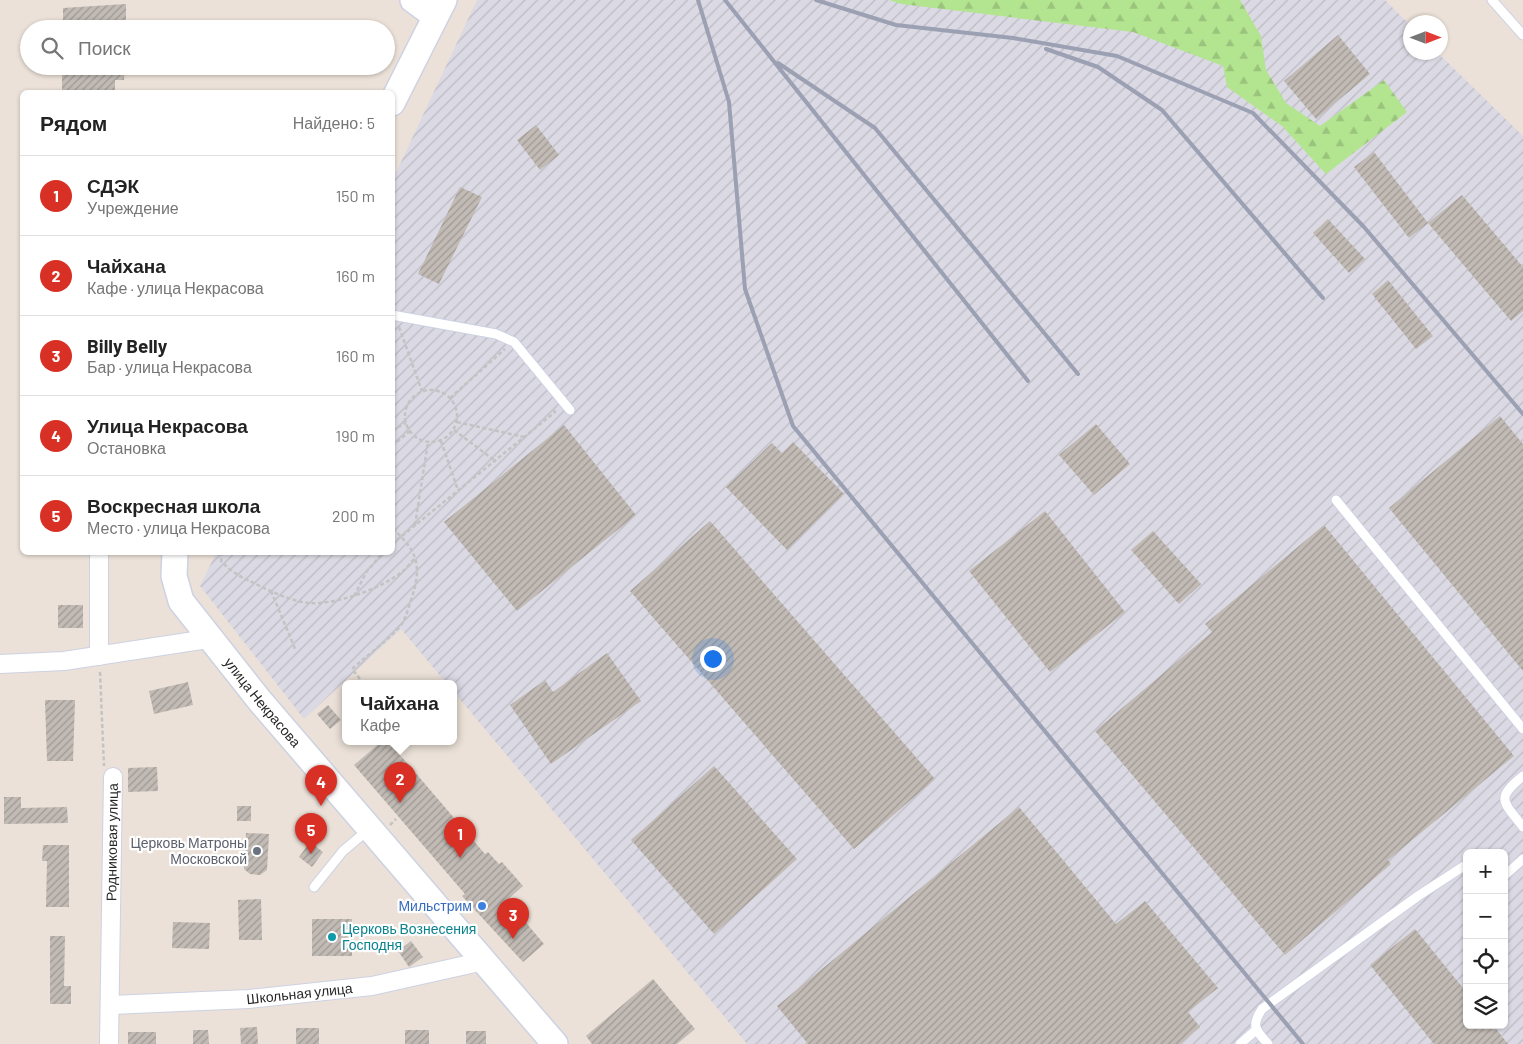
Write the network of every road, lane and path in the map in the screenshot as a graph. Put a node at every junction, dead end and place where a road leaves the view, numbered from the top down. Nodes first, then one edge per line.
1 (413, 0) edge
2 (1492, 0) edge
3 (440, 8) edge
4 (1523, 35) edge
5 (395, 97) edge
6 (395, 315) edge
7 (395, 319) edge
8 (399, 328) junction
9 (408, 330) dead end
10 (514, 342) junction
11 (499, 346) dead end
12 (505, 350) junction
13 (510, 354) dead end
14 (422, 392) junction
15 (450, 398) junction
16 (550, 404) dead end
17 (570, 410) dead end
18 (457, 422) junction
19 (406, 423) junction
20 (395, 428) edge
21 (454, 430) junction
22 (410, 431) junction
23 (524, 436) junction
24 (440, 441) junction
25 (428, 442) junction
26 (395, 444) edge
27 (495, 461) junction
28 (458, 490) junction
29 (1336, 500) dead end
30 (415, 525) junction
31 (395, 530) edge
32 (402, 536) junction
33 (395, 542) edge
34 (99, 555) edge
35 (175, 555) edge
36 (222, 555) edge
37 (381, 555) edge
38 (416, 558) junction
39 (271, 591) junction
40 (354, 596) junction
41 (210, 637) junction
42 (296, 651) dead end
43 (99, 656) junction
44 (0, 664) edge
45 (361, 680) edge
46 (1523, 728) edge
47 (1523, 776) edge
48 (113, 777) joint
49 (1523, 827) edge
50 (370, 828) junction
51 (1523, 860) edge
52 (1463, 867) edge
53 (1508, 873) edge
54 (314, 887) dead end
55 (484, 960) junction
56 (111, 1005) junction
57 (1256, 1030) junction
58 (109, 1044) edge
59 (555, 1044) edge
60 (1240, 1044) edge
61 (1268, 1044) edge

1 - 3 street
2 - 4 lane
3 - 5 street
6 - 10 lane
7 - 8 path
8 - 9 path
8 - 14 path
10 - 12 path
10 - 17 lane
11 - 12 path
12 - 13 path
12 - 15 path
14 - 15 path
14 - 19 path
15 - 18 path
16 - 23 path
18 - 21 path
18 - 23 path
19 - 20 path
19 - 22 path
21 - 24 path
21 - 27 path
22 - 25 path
22 - 26 path
23 - 27 path
24 - 25 path
24 - 28 path
25 - 30 path
27 - 28 path
28 - 30 path
29 - 46 lane
30 - 32 path
31 - 32 path
32 - 33 path
32 - 38 path
34 - 43 street
35 - 41 street, улица Некрасова
36 - 39 path
37 - 40 path
38 - 40 path
38 - 45 path
39 - 40 path
39 - 42 path
41 - 43 street
41 - 50 street, улица Некрасова
43 - 44 street
43 - 48 path, Родниковая улица
47 - 49 lane
48 - 56 street, Родниковая улица
50 - 54 lane
50 - 55 street, улица Некрасова
51 - 53 lane
52 - 57 lane
55 - 56 street, Школьная улица
55 - 59 street, улица Некрасова
56 - 58 street, Родниковая улица
57 - 60 lane
57 - 61 lane

